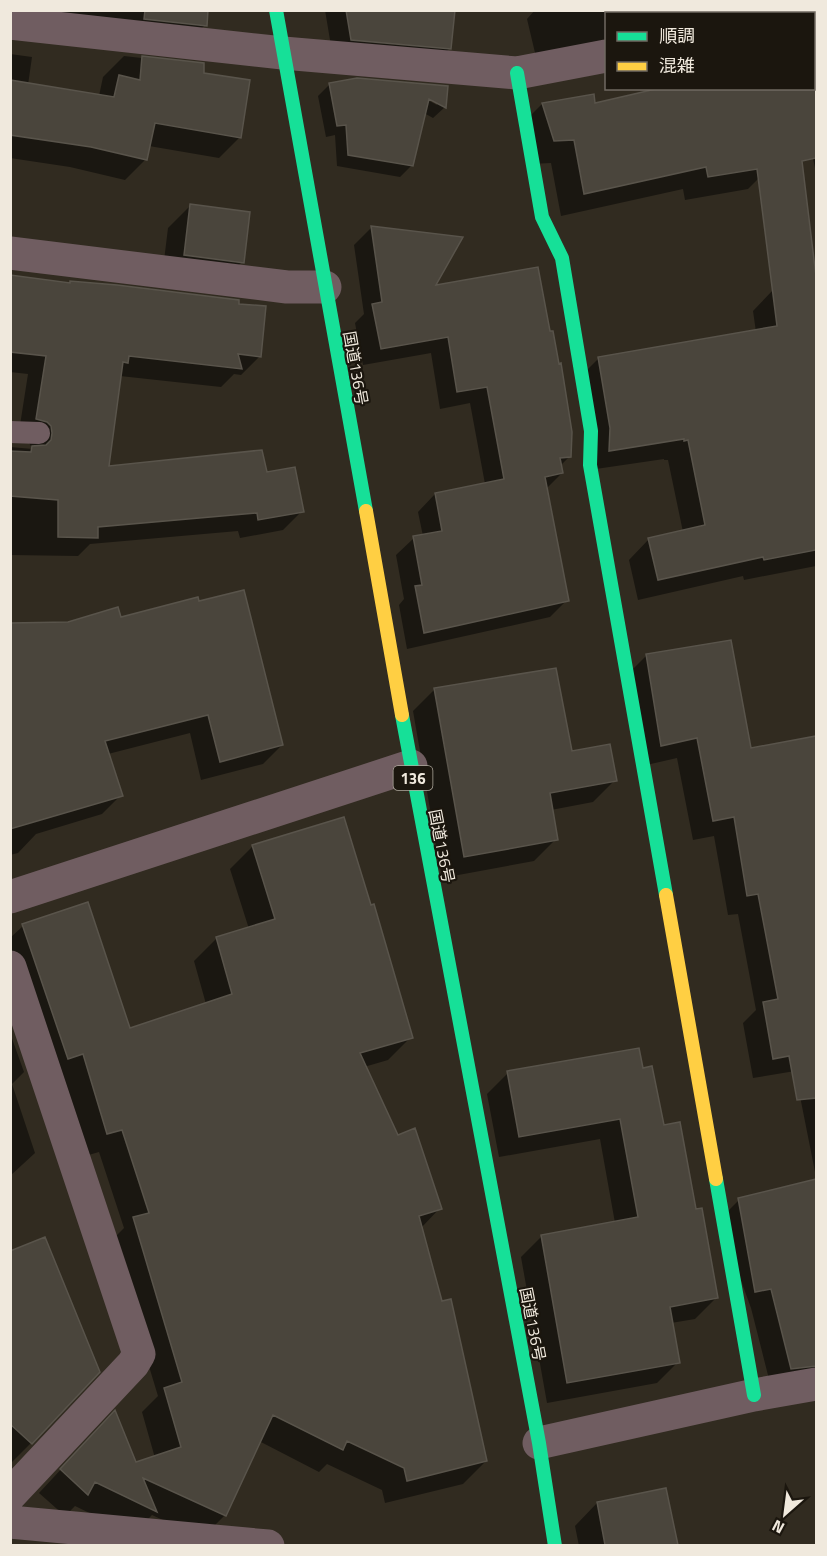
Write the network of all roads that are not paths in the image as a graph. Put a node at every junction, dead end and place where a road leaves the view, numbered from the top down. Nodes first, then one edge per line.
1 (276, 10) edge
2 (10, 23) edge
3 (283, 53) junction
4 (605, 56) edge
5 (517, 73) junction
6 (10, 253) edge
7 (325, 287) junction
8 (10, 432) edge
9 (39, 433) dead end
10 (411, 766) junction
11 (10, 897) edge
12 (10, 967) edge
13 (816, 1384) edge
14 (754, 1395) junction
15 (538, 1443) junction
16 (10, 1495) edge
17 (10, 1522) edge
18 (268, 1545) edge
19 (555, 1545) edge

1 - 3 main road, 国道136号 / 136
2 - 3 street
3 - 5 street
3 - 7 main road, 国道136号 / 136
4 - 5 street
5 - 14 main road
6 - 7 street
7 - 10 main road, 国道136号 / 136
8 - 9 lane
10 - 11 street
10 - 15 main road, 国道136号 / 136
12 - 16 street
13 - 14 street
14 - 15 street
15 - 19 main road, 国道136号 / 136
17 - 18 street

